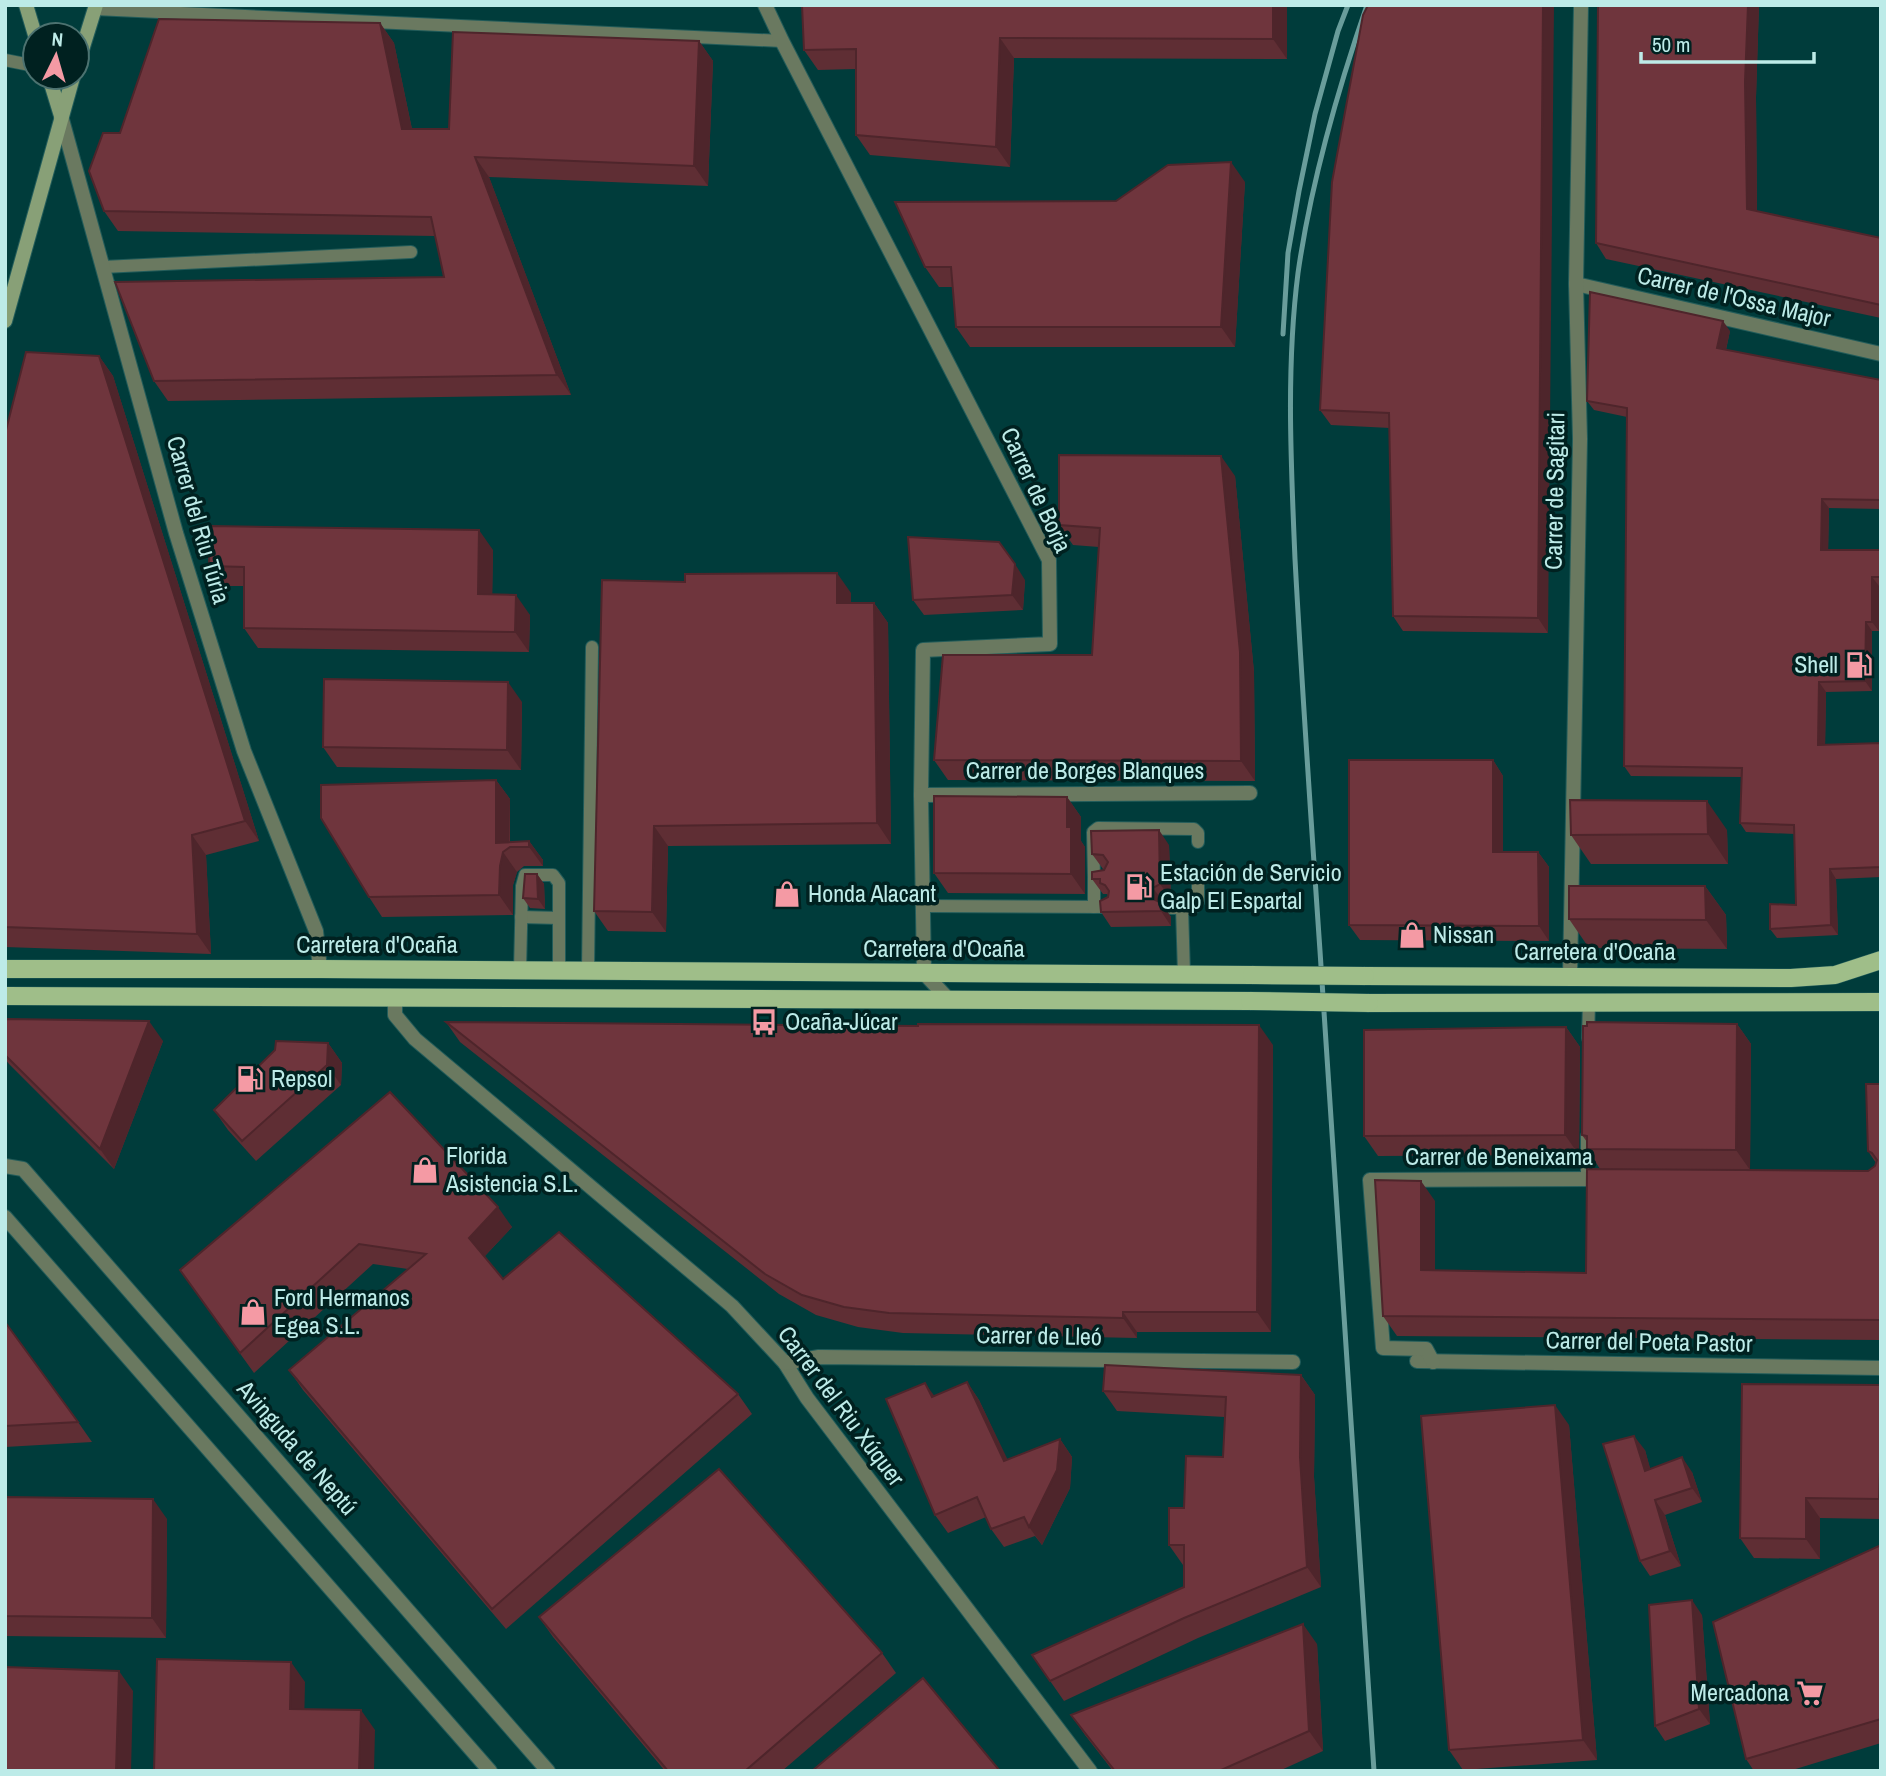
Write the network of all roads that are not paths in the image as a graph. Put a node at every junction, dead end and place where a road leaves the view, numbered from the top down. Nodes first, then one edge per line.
1 (765, 5) edge
2 (1581, 5) edge
3 (95, 7) edge
4 (782, 41) junction
5 (53, 91) edge
6 (69, 91) edge
7 (61, 116) junction
8 (411, 252) dead end
9 (103, 267) junction
10 (1576, 284) junction
11 (5, 321) edge
12 (1881, 354) edge
13 (592, 647) dead end
14 (1250, 793) dead end
15 (921, 795) junction
16 (1198, 842) dead end
17 (1094, 878) junction
18 (1110, 878) edge
19 (1198, 881) dead end
20 (923, 905) junction
21 (1094, 907) junction
22 (1111, 907) edge
23 (521, 916) junction
24 (559, 918) junction
25 (1881, 960) edge
26 (5, 969) edge
27 (320, 969) junction
28 (520, 970) junction
29 (559, 971) junction
30 (588, 971) junction
31 (924, 973) junction
32 (1184, 974) junction
33 (1570, 976) junction
34 (5, 996) edge
35 (394, 997) junction
36 (949, 1000) junction
37 (1881, 1002) edge
38 (1589, 1003) junction
39 (1588, 1057) edge
40 (1587, 1125) edge
41 (5, 1166) edge
42 (1587, 1179) junction
43 (1615, 1179) edge
44 (5, 1217) edge
45 (1417, 1361) dead end
46 (1293, 1362) dead end
47 (1433, 1362) junction
48 (785, 1363) junction
49 (1881, 1368) edge
50 (490, 1771) edge
51 (548, 1771) edge
52 (1090, 1771) edge

1 - 4 street, Carrer de Borja
2 - 10 street, Carrer de Sagitari
3 - 4 lane
4 - 15 street, Carrer de Borja
5 - 7 street, Carrer del Riu Túria
6 - 7 street
7 - 9 street, Carrer del Riu Túria
7 - 11 street
8 - 9 lane
9 - 27 street, Carrer del Riu Túria
10 - 12 street, Carrer de l'Ossa Major
10 - 33 street, Carrer de Sagitari
13 - 30 lane
14 - 15 street, Carrer de Borges Blanques
15 - 20 street, Carrer de Borja
16 - 17 lane
17 - 18 lane
17 - 21 lane
19 - 32 lane
20 - 21 lane
20 - 31 street, Carrer de Borja
21 - 22 lane
23 - 24 lane
23 - 24 lane
23 - 28 lane
24 - 29 lane
25 - 33 main road, Carretera d'Ocaña
26 - 27 main road, Carretera d'Ocaña
27 - 28 main road, Carretera d'Ocaña
28 - 29 main road, Carretera d'Ocaña
29 - 30 main road, Carretera d'Ocaña
30 - 31 main road, Carretera d'Ocaña
31 - 32 main road, Carretera d'Ocaña
31 - 36 street
32 - 33 main road, Carretera d'Ocaña, bridge
34 - 35 main road, Carretera d'Ocaña
35 - 36 main road, Carretera d'Ocaña
35 - 48 street, Carrer del Riu Xúquer
36 - 38 main road, Carretera d'Ocaña, bridge
37 - 38 main road, Carretera d'Ocaña
38 - 39 lane
40 - 42 lane
41 - 51 street, Avinguda de Neptú
42 - 43 street, Carrer de Beneixama
42 - 47 street, Carrer de Beneixama
44 - 50 street
45 - 47 street, Carrer del Poeta Pastor
46 - 48 street, Carrer de Lleó
47 - 49 street, Carrer del Poeta Pastor
48 - 52 street, Carrer del Riu Xúquer

